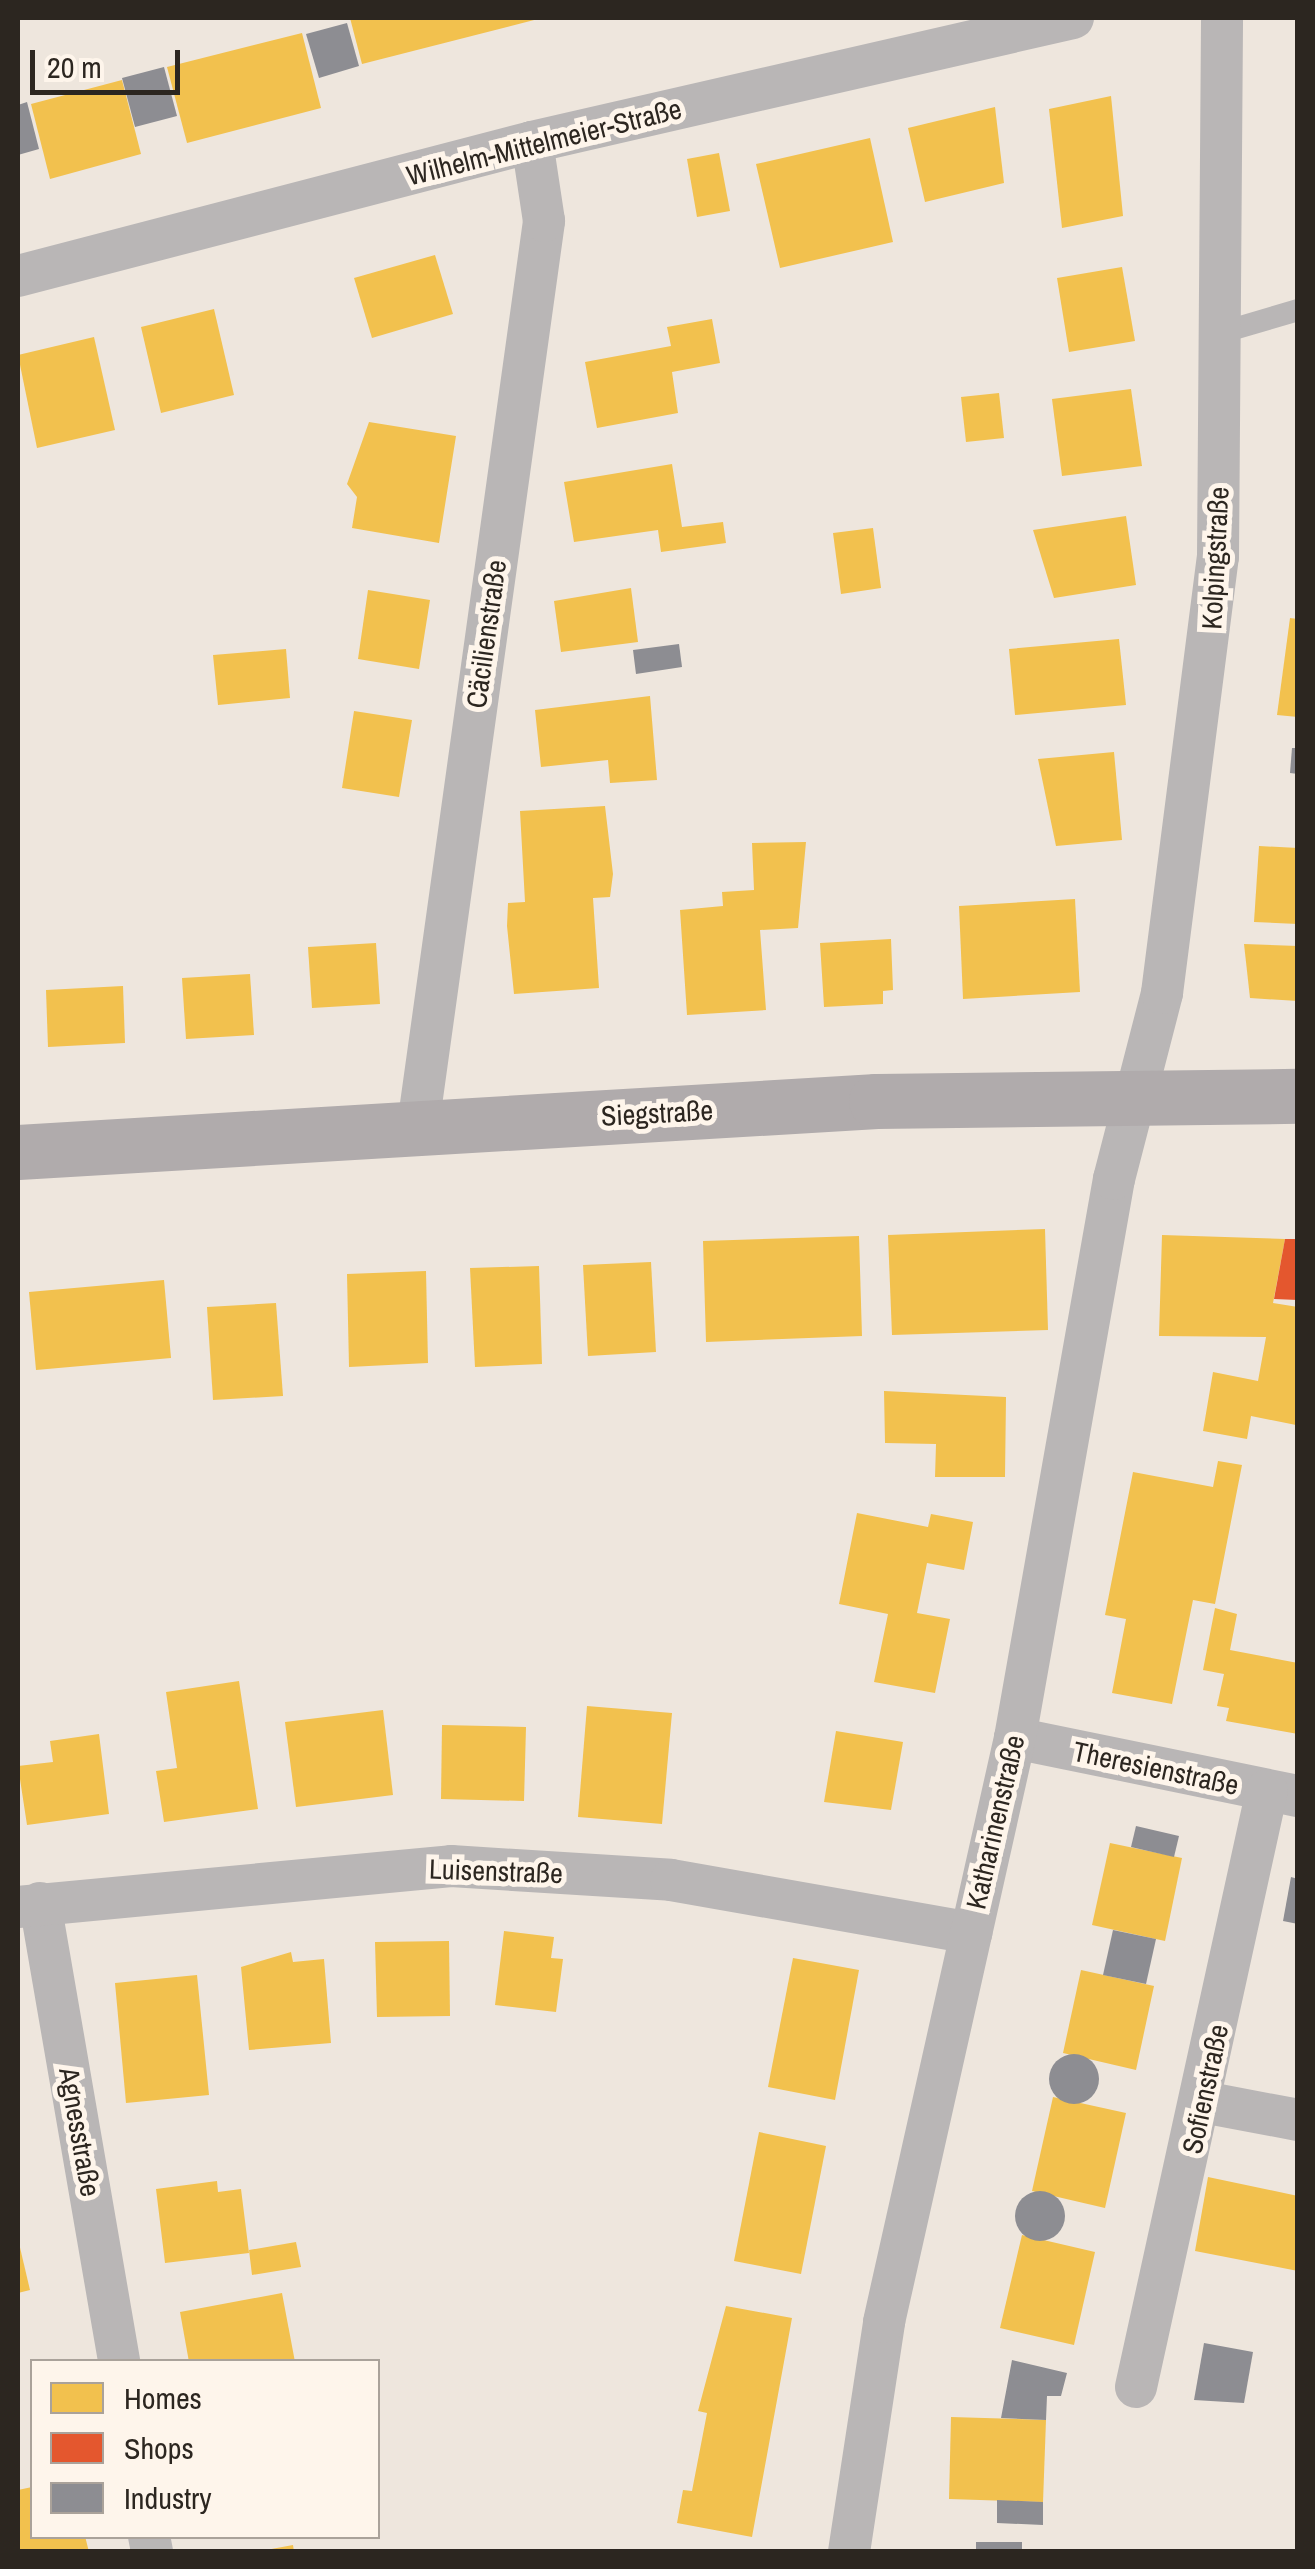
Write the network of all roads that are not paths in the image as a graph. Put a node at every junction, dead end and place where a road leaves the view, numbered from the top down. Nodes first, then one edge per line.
1 (1073, 18) edge
2 (1222, 18) edge
3 (532, 142) junction
4 (18, 276) edge
5 (1298, 310) edge
6 (1220, 332) junction
7 (1139, 1093) junction
8 (1298, 1096) edge
9 (418, 1126) junction
10 (18, 1152) edge
11 (1015, 1738) junction
12 (1282, 1794) edge
13 (29, 1905) edge
14 (970, 1933) junction
15 (1204, 2102) junction
16 (1298, 2120) edge
17 (118, 2359) edge
18 (1136, 2387) dead end
19 (849, 2552) edge

1 - 3 street, Wilhelm-Mittelmeier-Straße
2 - 6 street, Kolpingstraße
3 - 4 street, Wilhelm-Mittelmeier-Straße
3 - 9 street, Cäcilienstraße
5 - 6 lane
6 - 7 street, Kolpingstraße
7 - 8 main road, Siegstraße
7 - 9 main road, Siegstraße
7 - 11 street, Katharinenstraße
9 - 10 main road, Siegstraße
11 - 12 street, Theresienstraße
11 - 14 street, Katharinenstraße
12 - 15 street, Sofienstraße
13 - 14 street, Luisenstraße
13 - 17 street, Agnesstraße
14 - 19 street, Katharinenstraße
15 - 16 street
15 - 18 street, Sofienstraße

